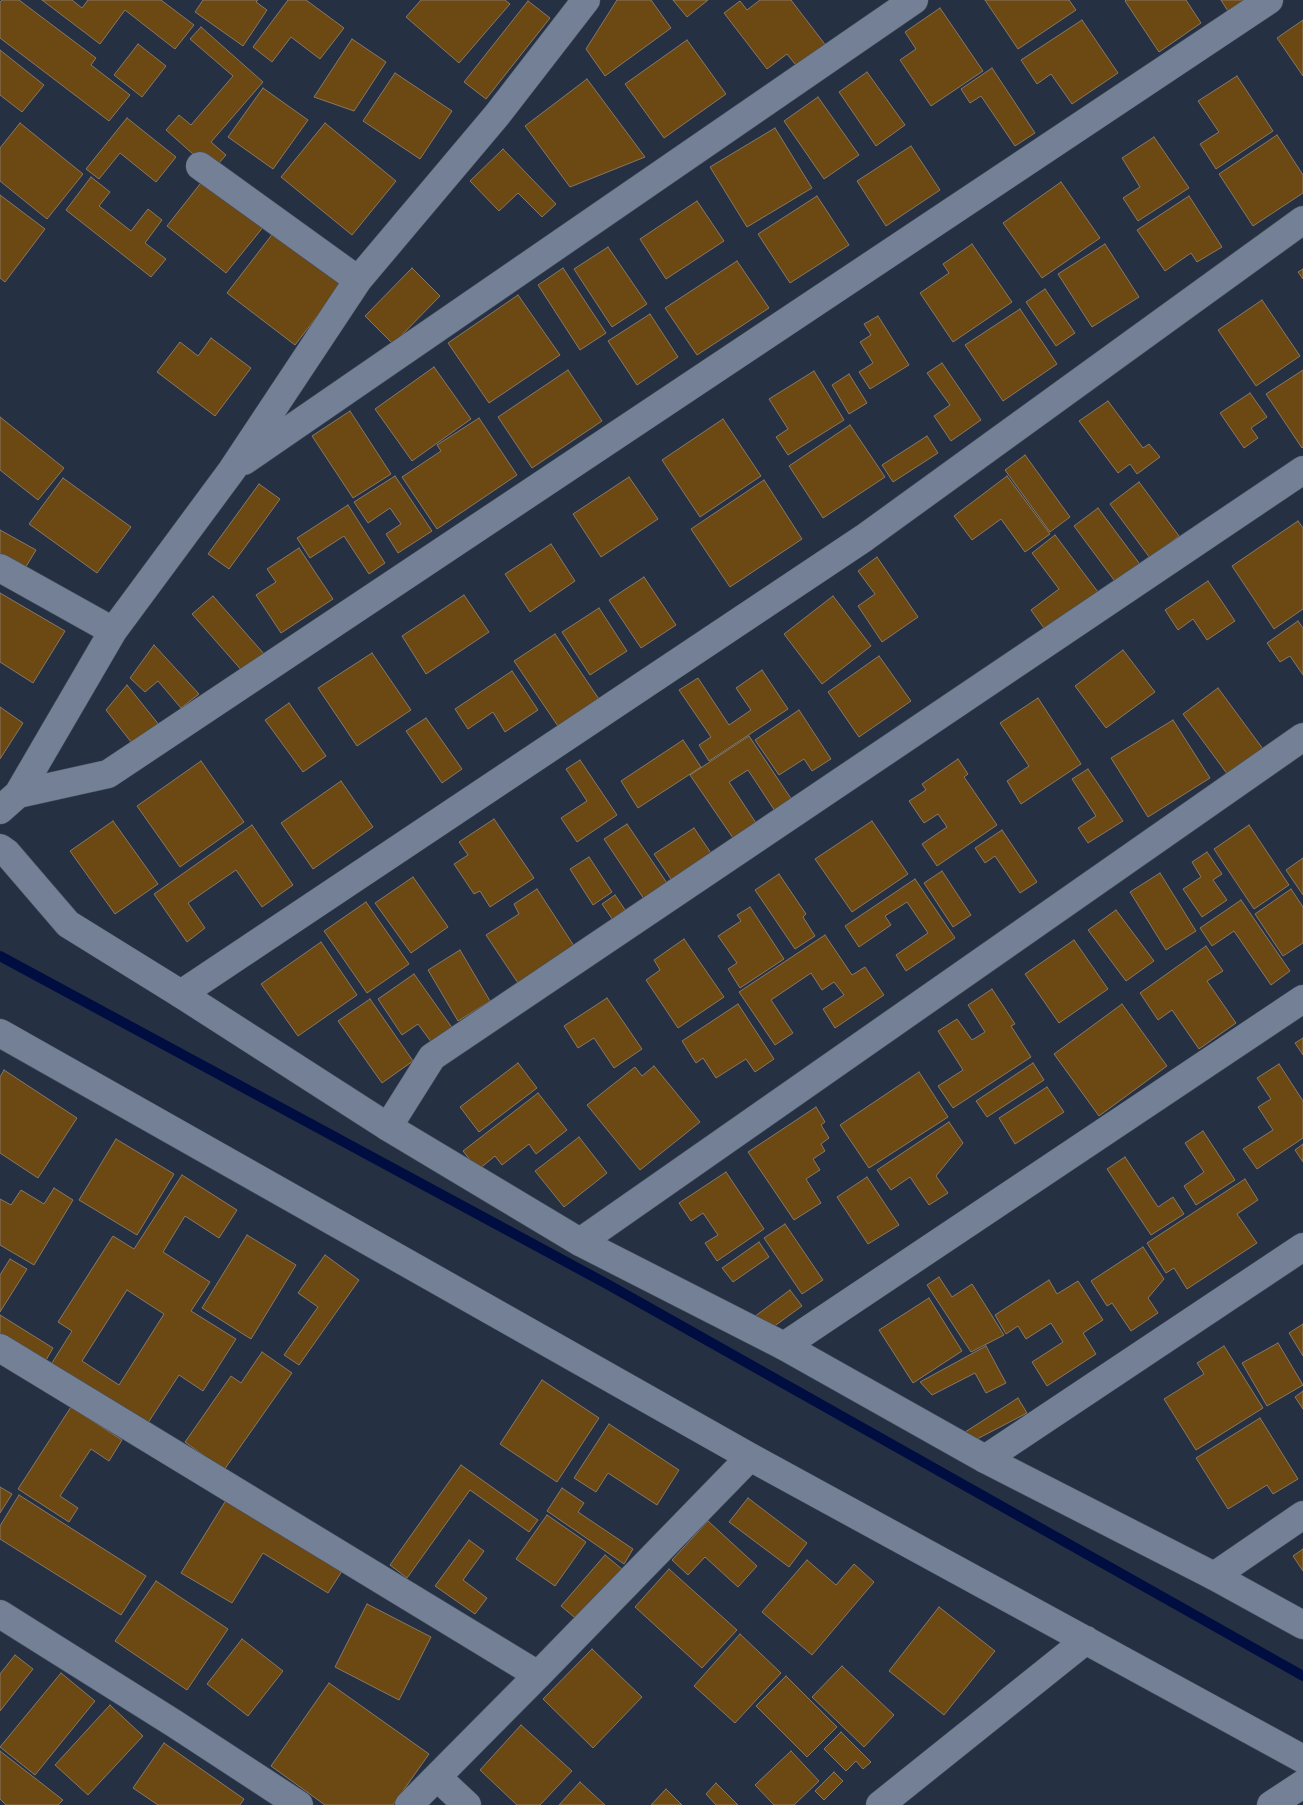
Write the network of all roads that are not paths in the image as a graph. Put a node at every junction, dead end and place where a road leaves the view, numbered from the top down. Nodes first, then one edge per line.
1 (586, 0) edge
2 (914, 0) edge
3 (1269, 0) edge
4 (200, 166) dead end
5 (1303, 220) edge
6 (358, 280) junction
7 (232, 470) junction
8 (1303, 470) edge
9 (0, 568) edge
10 (113, 631) junction
11 (1303, 737) edge
12 (9, 802) edge
13 (0, 848) edge
14 (181, 994) junction
15 (1303, 999) edge
16 (0, 1033) edge
17 (388, 1127) junction
18 (580, 1242) junction
19 (1303, 1247) edge
20 (784, 1346) junction
21 (0, 1348) edge
22 (750, 1456) junction
23 (986, 1459) junction
24 (1303, 1515) edge
25 (1214, 1576) junction
26 (0, 1614) edge
27 (1303, 1624) edge
28 (1086, 1640) junction
29 (538, 1675) junction
30 (1303, 1759) edge
31 (437, 1777) junction
32 (1303, 1784) edge
33 (300, 1805) edge
34 (409, 1805) edge
35 (467, 1805) edge
36 (880, 1805) edge
37 (1271, 1805) edge

1 - 6 street
2 - 7 street
3 - 12 street
4 - 6 street
5 - 14 street
6 - 7 street
7 - 10 street
8 - 17 street
9 - 10 street
10 - 12 street
11 - 18 street
13 - 14 street
14 - 17 street
15 - 20 street
16 - 22 street
17 - 18 street
18 - 20 street
19 - 23 street
20 - 23 street
21 - 29 street
22 - 28 street
22 - 29 street
23 - 25 street
24 - 25 street
25 - 27 street
26 - 33 street
28 - 30 street
28 - 36 street
29 - 31 street
31 - 34 street
31 - 35 street
32 - 37 street

